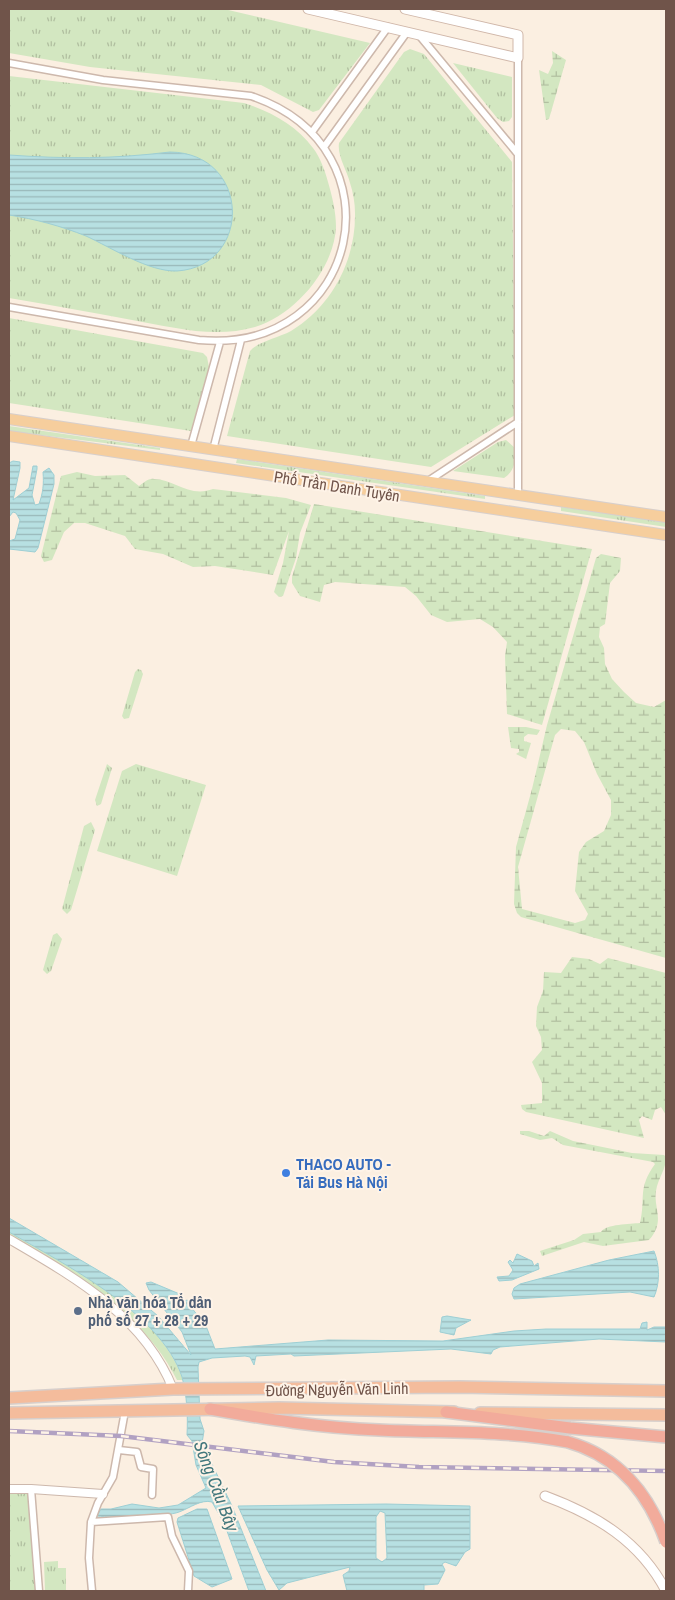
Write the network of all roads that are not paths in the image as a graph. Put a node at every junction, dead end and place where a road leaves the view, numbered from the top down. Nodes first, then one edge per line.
1 (308, 9) edge
2 (405, 9) edge
3 (388, 28) junction
4 (406, 32) junction
5 (419, 35) junction
6 (518, 58) junction
7 (9, 63) edge
8 (312, 132) junction
9 (324, 147) junction
10 (517, 153) junction
11 (9, 307) edge
12 (241, 340) junction
13 (220, 342) junction
14 (9, 419) edge
15 (518, 422) junction
16 (9, 436) edge
17 (191, 446) junction
18 (208, 449) junction
19 (200, 465) junction
20 (428, 482) junction
21 (518, 495) junction
22 (516, 513) junction
23 (666, 517) edge
24 (666, 535) edge
25 (9, 1239) edge
26 (174, 1389) junction
27 (666, 1391) edge
28 (9, 1398) edge
29 (210, 1409) junction
30 (126, 1412) junction
31 (446, 1412) junction
32 (9, 1413) edge
33 (666, 1415) edge
34 (666, 1437) edge
35 (119, 1450) junction
36 (31, 1488) junction
37 (9, 1489) edge
38 (103, 1494) junction
39 (152, 1495) dead end
40 (545, 1496) dead end
41 (91, 1522) junction
42 (666, 1542) edge
43 (39, 1591) edge
44 (92, 1591) edge
45 (188, 1591) edge
46 (666, 1591) edge

1 - 3 main road
2 - 6 main road
3 - 4 main road
3 - 8 street
4 - 5 main road
4 - 9 street
5 - 6 main road
5 - 10 street
6 - 10 street
7 - 8 street
8 - 9 street
9 - 12 street
10 - 15 street
11 - 13 street
12 - 13 street
12 - 18 street
13 - 17 street
14 - 17 main road, Phố Trần Danh Tuyên
15 - 20 street
15 - 21 street
16 - 19 main road, Phố Trần Danh Tuyên
17 - 18 main road, Phố Trần Danh Tuyên
18 - 19 main road
18 - 20 main road, Phố Trần Danh Tuyên
19 - 22 main road, Phố Trần Danh Tuyên
20 - 21 main road, Phố Trần Danh Tuyên
21 - 22 main road
21 - 23 main road, Phố Trần Danh Tuyên
22 - 24 main road, Phố Trần Danh Tuyên
25 - 26 street
26 - 27 highway, Đường Nguyễn Văn Linh
26 - 28 highway, Đường Nguyễn Văn Linh
29 - 30 highway, Đường Nguyễn Văn Linh
29 - 31 highway, Đường Nguyễn Văn Linh
29 - 42 highway, bridge
30 - 32 highway, Đường Nguyễn Văn Linh
30 - 35 street
31 - 33 highway, Đường Nguyễn Văn Linh
31 - 34 highway
35 - 38 street
35 - 39 street
36 - 37 street
36 - 38 street
36 - 43 street
38 - 41 street
40 - 46 main road
41 - 44 street
41 - 45 street

